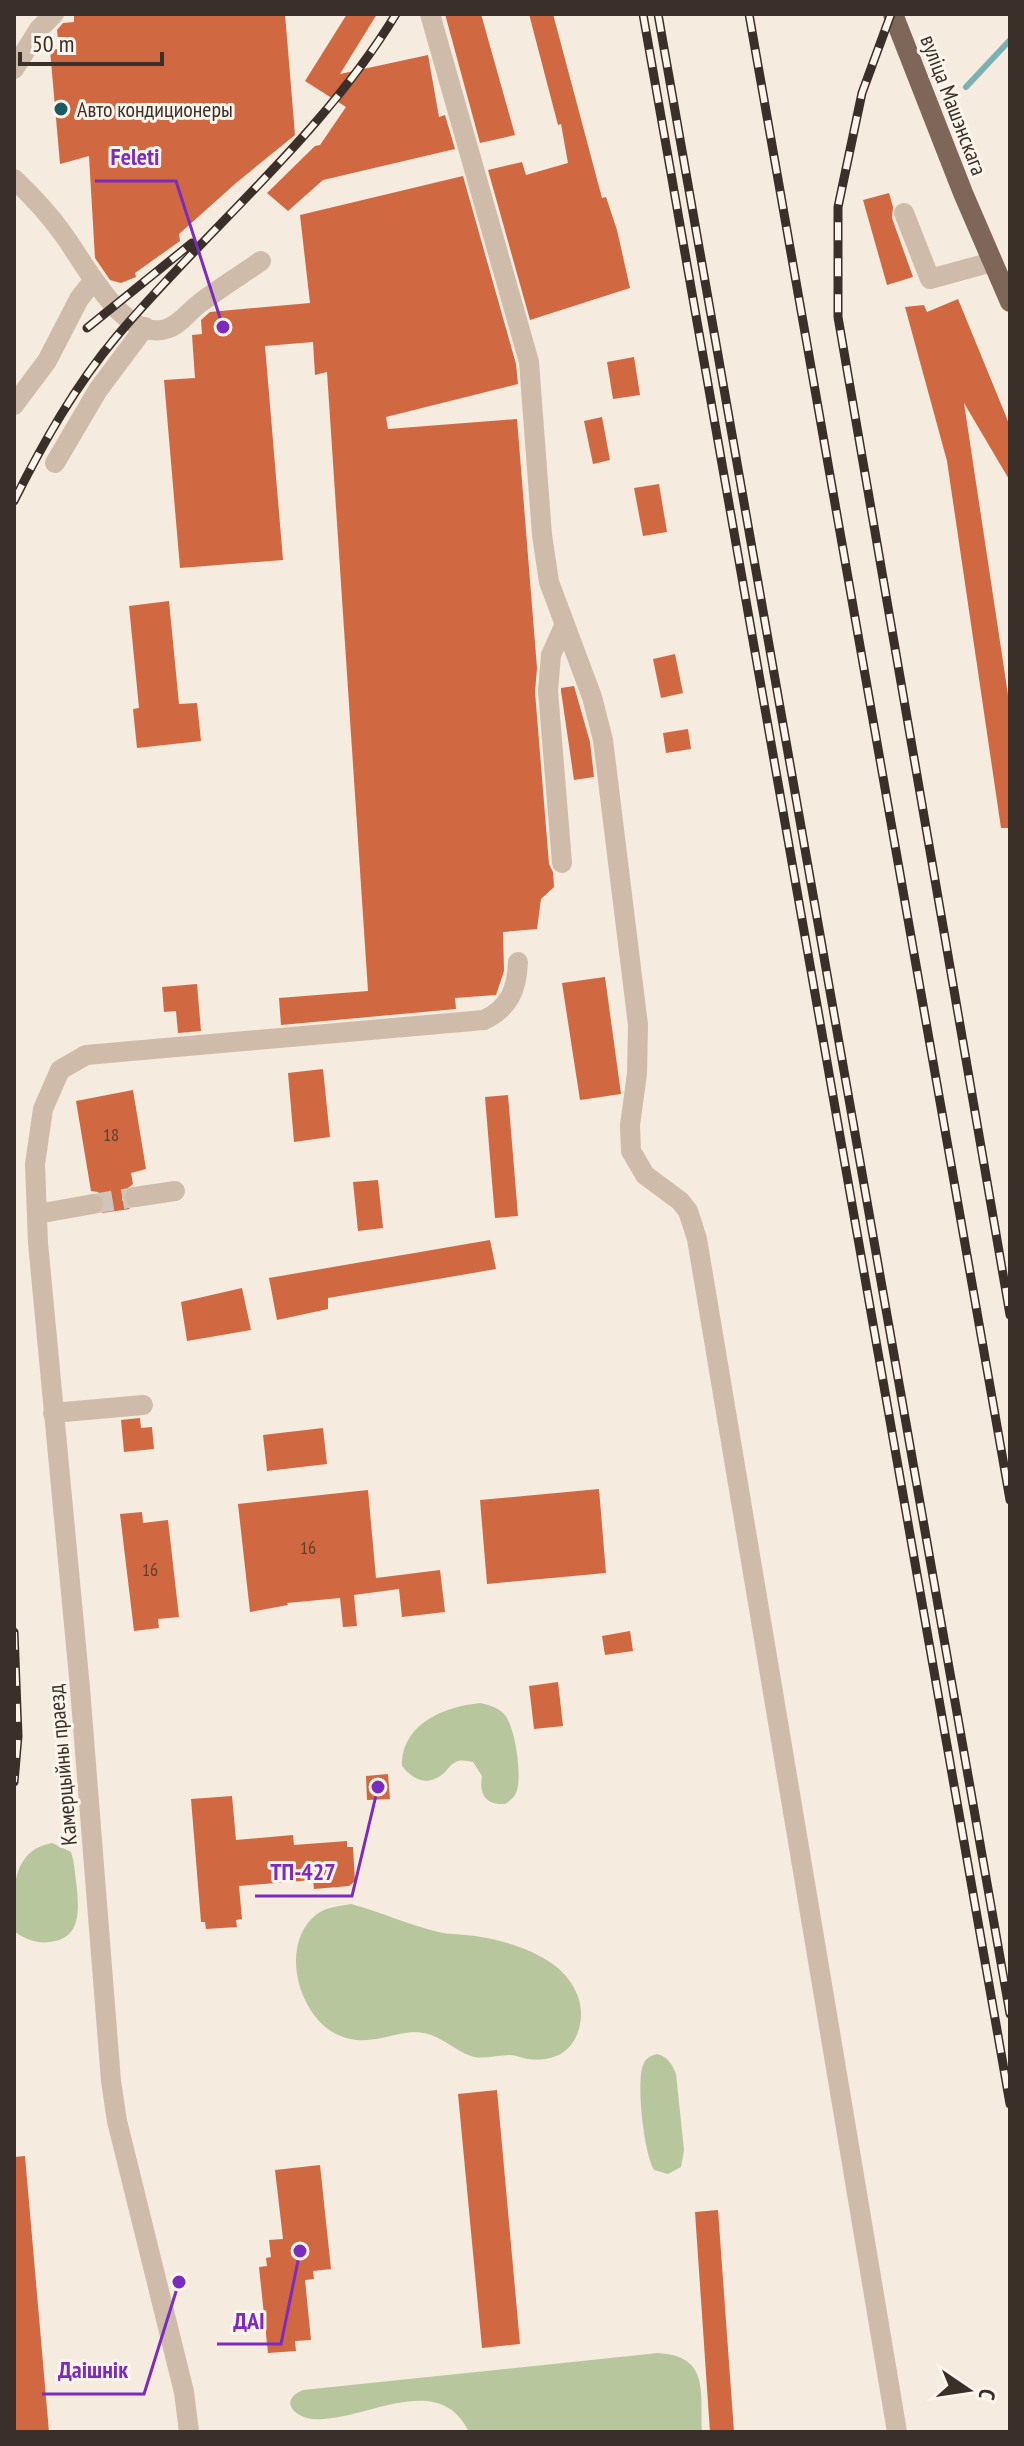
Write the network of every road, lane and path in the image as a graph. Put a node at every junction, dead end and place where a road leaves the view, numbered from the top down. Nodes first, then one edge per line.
1 (54, 14) edge
2 (430, 14) edge
3 (900, 18) edge
4 (16, 60) edge
5 (14, 179) edge
6 (904, 213) dead end
7 (261, 261) dead end
8 (992, 262) junction
9 (93, 281) junction
10 (1010, 302) edge
11 (145, 327) junction
12 (14, 405) edge
13 (55, 463) dead end
14 (564, 626) junction
15 (562, 863) dead end
16 (518, 962) dead end
17 (175, 1191) dead end
18 (135, 1197) tunnel mouth
19 (93, 1204) tunnel mouth
20 (37, 1214) junction
21 (143, 1405) dead end
22 (53, 1413) junction
23 (189, 2432) edge
24 (897, 2432) edge

1 - 4 street
2 - 14 street
3 - 8 main road, вуліца Машэнскага
5 - 9 street
6 - 8 street
7 - 11 street
8 - 10 main road, вуліца Машэнскага
9 - 11 street
9 - 12 street
11 - 13 street
14 - 15 street
14 - 24 street
16 - 20 street, Камерцыйны праезд
17 - 18 street
19 - 20 street
20 - 22 street, Камерцыйны праезд
21 - 22 street
22 - 23 street, Камерцыйны праезд

